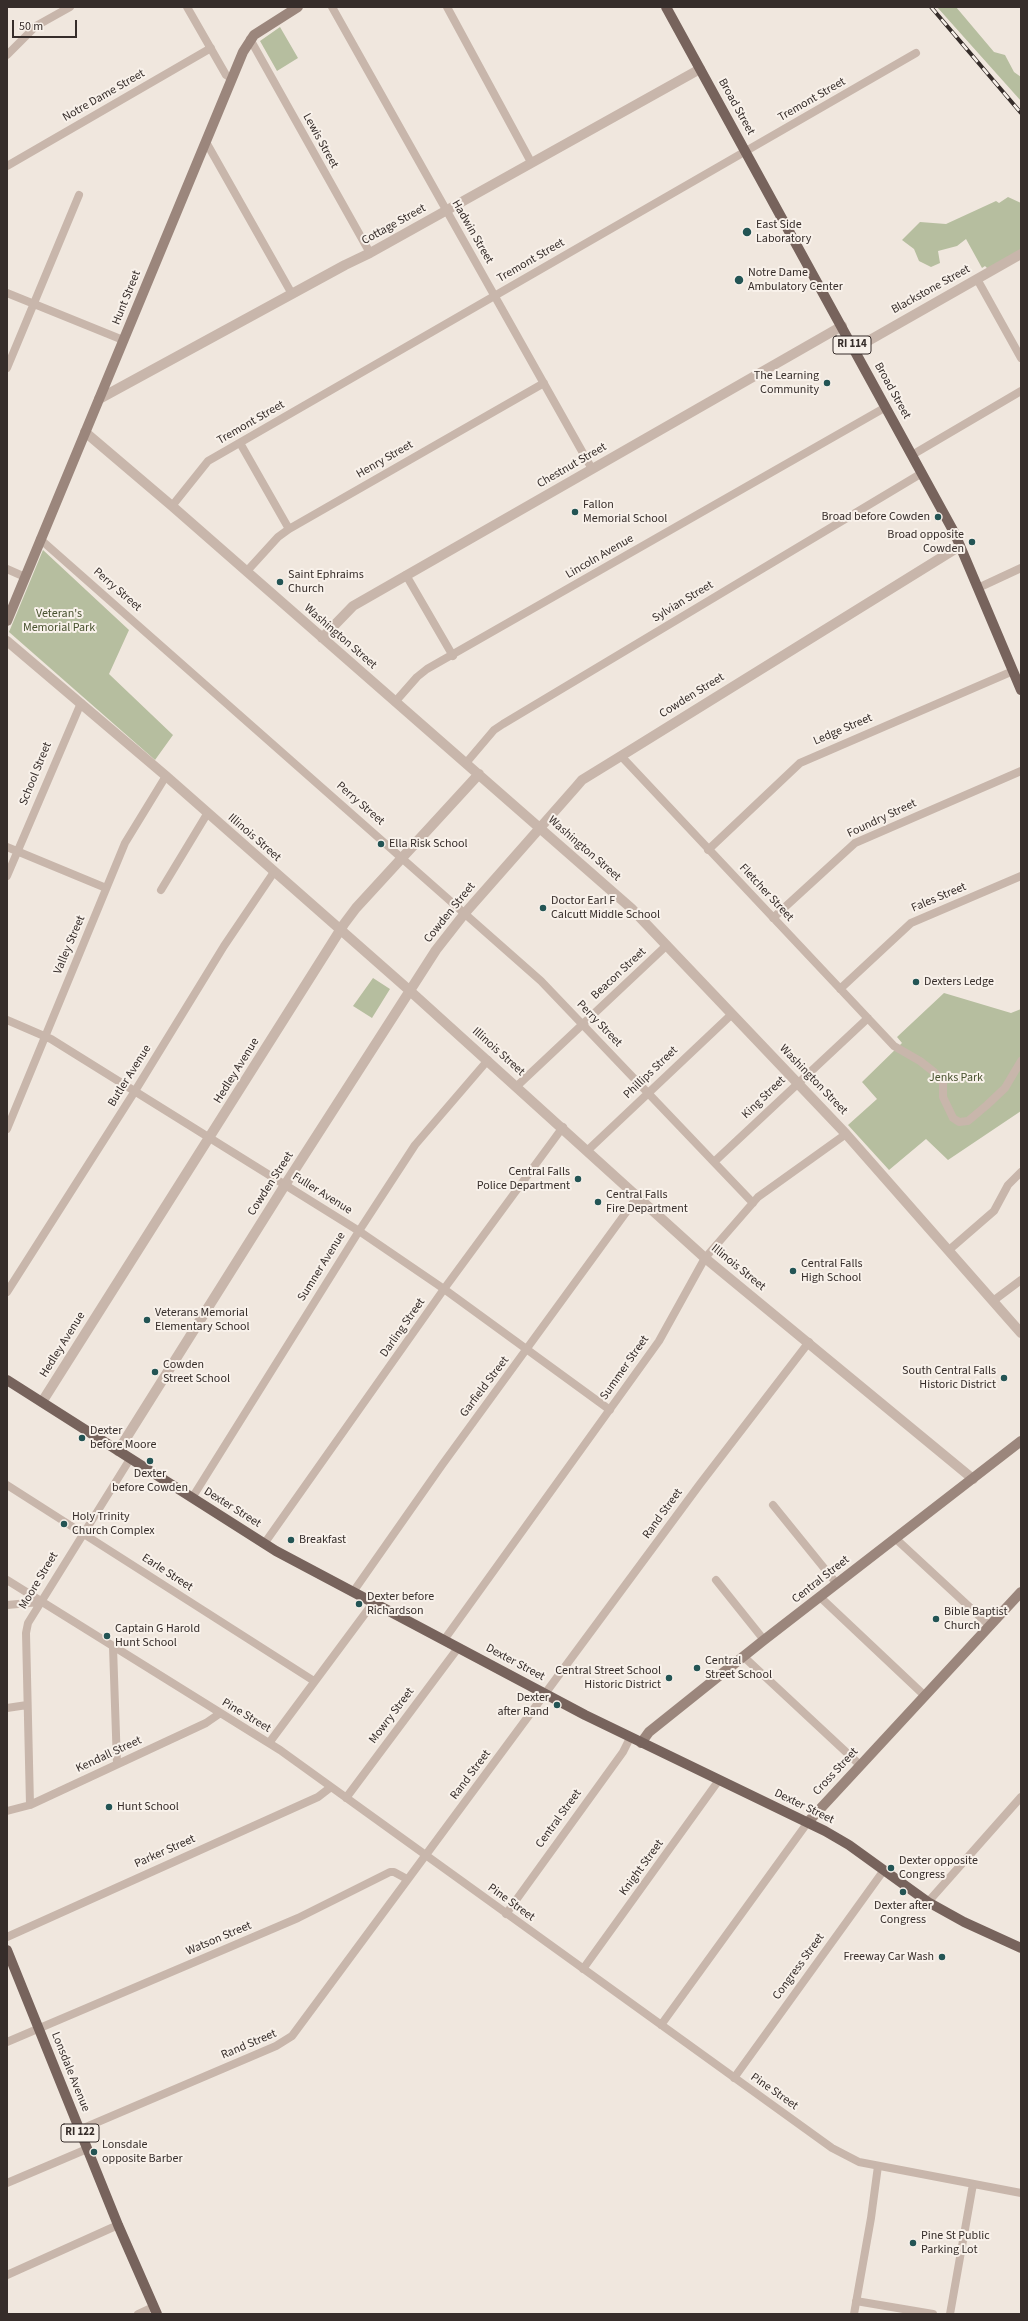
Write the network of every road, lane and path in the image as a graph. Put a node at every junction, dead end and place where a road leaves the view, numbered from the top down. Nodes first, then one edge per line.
1 (70, 7) edge
2 (187, 7) edge
3 (298, 7) edge
4 (332, 7) edge
5 (447, 7) edge
6 (666, 7) edge
7 (250, 40) junction
8 (211, 48) junction
9 (916, 53) dead end
10 (7, 55) edge
11 (700, 69) junction
12 (232, 79) junction
13 (206, 142) junction
14 (746, 152) junction
15 (531, 162) junction
16 (8, 165) edge
17 (79, 195) dead end
18 (446, 210) junction
19 (370, 253) junction
20 (1021, 254) edge
21 (977, 279) junction
22 (7, 293) edge
23 (292, 294) junction
24 (495, 296) junction
25 (33, 304) junction
26 (842, 326) junction
27 (123, 340) junction
28 (854, 349) junction
29 (1021, 358) edge
30 (7, 368) edge
31 (544, 383) junction
32 (1021, 391) edge
33 (99, 399) junction
34 (886, 407) junction
35 (85, 432) junction
36 (240, 443) junction
37 (912, 455) junction
38 (592, 469) junction
39 (922, 473) junction
40 (172, 506) junction
41 (289, 528) junction
42 (40, 539) junction
43 (960, 546) junction
44 (1021, 568) edge
45 (7, 569) edge
46 (247, 571) junction
47 (406, 575) junction
48 (25, 576) junction
49 (978, 588) junction
50 (7, 621) edge
51 (322, 638) junction
52 (7, 641) edge
53 (453, 656) junction
54 (1013, 671) junction
55 (1021, 690) edge
56 (395, 702) junction
57 (81, 703) junction
58 (621, 756) junction
59 (466, 763) junction
60 (1021, 771) edge
61 (479, 774) junction
62 (166, 776) junction
63 (207, 814) junction
64 (540, 828) junction
65 (7, 847) edge
66 (708, 850) junction
67 (18, 851) junction
68 (403, 858) junction
69 (274, 872) junction
70 (7, 876) edge
71 (1021, 876) edge
72 (106, 888) junction
73 (161, 890) dead end
74 (464, 913) junction
75 (773, 918) junction
76 (340, 930) junction
77 (667, 945) junction
78 (840, 989) junction
79 (409, 990) junction
80 (732, 1014) junction
81 (868, 1018) junction
82 (7, 1020) edge
83 (582, 1024) junction
84 (45, 1036) junction
85 (488, 1060) junction
86 (1021, 1062) edge
87 (797, 1083) junction
88 (517, 1086) junction
89 (135, 1091) junction
90 (649, 1093) junction
91 (563, 1127) junction
92 (7, 1129) edge
93 (846, 1134) junction
94 (210, 1138) junction
95 (588, 1151) junction
96 (714, 1162) junction
97 (1021, 1172) edge
98 (285, 1185) junction
99 (638, 1196) junction
100 (753, 1202) junction
101 (358, 1231) junction
102 (949, 1250) junction
103 (705, 1258) junction
104 (1021, 1280) edge
105 (444, 1289) junction
106 (7, 1292) edge
107 (993, 1301) junction
108 (1021, 1333) edge
109 (809, 1342) junction
110 (528, 1349) junction
111 (7, 1380) edge
112 (42, 1402) junction
113 (610, 1410) junction
114 (1021, 1441) edge
115 (118, 1451) junction
116 (130, 1459) junction
117 (974, 1479) junction
118 (7, 1485) edge
119 (192, 1498) junction
120 (773, 1505) dead end
121 (82, 1534) junction
122 (896, 1539) junction
123 (264, 1544) junction
124 (7, 1580) edge
125 (716, 1580) dead end
126 (837, 1584) junction
127 (353, 1592) junction
128 (1021, 1592) edge
129 (820, 1597) junction
130 (40, 1602) junction
131 (373, 1602) junction
132 (7, 1605) edge
133 (990, 1626) junction
134 (444, 1640) junction
135 (764, 1640) junction
136 (113, 1647) junction
137 (458, 1648) junction
138 (744, 1657) junction
139 (314, 1681) junction
140 (546, 1695) junction
141 (925, 1696) junction
142 (27, 1705) junction
143 (7, 1708) edge
144 (219, 1714) junction
145 (630, 1738) junction
146 (269, 1743) junction
147 (641, 1743) junction
148 (117, 1764) junction
149 (860, 1765) junction
150 (719, 1780) junction
151 (331, 1787) junction
152 (1021, 1797) edge
153 (346, 1798) junction
154 (30, 1805) junction
155 (7, 1811) edge
156 (808, 1822) junction
157 (424, 1856) junction
158 (884, 1870) junction
159 (407, 1879) junction
160 (928, 1902) junction
161 (506, 1914) junction
162 (7, 1937) edge
163 (1021, 1948) edge
164 (7, 1950) edge
165 (583, 1969) junction
166 (661, 2025) junction
167 (38, 2029) junction
168 (7, 2042) edge
169 (734, 2078) junction
170 (79, 2130) junction
171 (87, 2149) junction
172 (878, 2166) junction
173 (7, 2183) edge
174 (973, 2184) junction
175 (1021, 2193) edge
176 (118, 2225) junction
177 (7, 2275) edge
178 (856, 2301) junction
179 (155, 2311) edge
180 (138, 2314) edge
181 (854, 2314) edge
182 (933, 2314) edge
183 (950, 2314) edge

1 - 10 street
2 - 8 street
3 - 7 main road, Hunt Street
4 - 18 street, Hadwin Street
5 - 15 street
6 - 11 main road, Broad Street / RI 114
7 - 12 main road, Hunt Street
7 - 19 street, Lewis Street
8 - 12 street
8 - 16 street, Notre Dame Street
9 - 14 street, Tremont Street
11 - 14 main road, Broad Street / RI 114
11 - 15 street, Cottage Street
12 - 13 main road, Hunt Street
13 - 23 street
13 - 27 main road, Hunt Street
14 - 24 street, Tremont Street
14 - 26 main road, Broad Street / RI 114
15 - 18 street, Cottage Street
17 - 25 street
18 - 19 street, Cottage Street
18 - 24 street, Hadwin Street
19 - 23 street, Cottage Street
20 - 21 street, Blackstone Street
21 - 28 street, Blackstone Street
21 - 29 street
22 - 25 street
23 - 33 street, Cottage Street
24 - 31 street, Hadwin Street
24 - 36 street, Tremont Street
25 - 27 street
25 - 30 street
26 - 28 main road, Broad Street / RI 114
26 - 38 street, Chestnut Street
27 - 33 main road, Hunt Street
28 - 34 main road, Broad Street / RI 114
31 - 38 street, Hadwin Street
31 - 41 street, Henry Street
32 - 37 street
33 - 35 main road, Hunt Street
34 - 37 main road, Broad Street / RI 114
34 - 53 street, Lincoln Avenue
35 - 40 street, Washington Street
35 - 42 main road, Hunt Street
36 - 40 street, Tremont Street
36 - 41 street
37 - 39 main road, Broad Street / RI 114
38 - 47 street, Chestnut Street
39 - 43 main road, Broad Street / RI 114
39 - 59 street, Sylvian Street
40 - 46 street, Washington Street
41 - 46 street, Henry Street
42 - 48 main road, Hunt Street
42 - 68 street, Perry Street
43 - 49 main road, Broad Street / RI 114
43 - 58 street, Cowden Street
44 - 49 street
45 - 48 street
46 - 51 street, Washington Street
47 - 51 street, Chestnut Street
47 - 53 street
48 - 50 main road, Hunt Street
49 - 54 main road, Broad Street / RI 114
51 - 56 street, Washington Street
52 - 57 street, Illinois Street
53 - 56 street, Lincoln Avenue
54 - 55 main road, Broad Street / RI 114
54 - 66 street, Ledge Street
56 - 59 street, Washington Street
57 - 62 street, Illinois Street
57 - 67 street, School Street
58 - 64 street, Cowden Street
58 - 66 street, Fletcher Street
59 - 61 street, Washington Street
60 - 75 street, Foundry Street
61 - 64 street, Washington Street
61 - 68 street, Hedley Avenue
62 - 63 street, Illinois Street
62 - 72 street, Valley Street
63 - 69 street, Illinois Street
63 - 73 street
64 - 74 street, Cowden Street
64 - 77 street, Washington Street
65 - 67 street
66 - 75 street, Fletcher Street
67 - 70 street, School Street
67 - 72 street
68 - 74 street, Perry Street
68 - 76 street, Hedley Avenue
69 - 76 street, Illinois Street
69 - 89 street, Butler Avenue
71 - 78 street, Fales Street
72 - 84 street, Valley Street
74 - 79 street, Cowden Street
74 - 83 street, Perry Street
75 - 78 street, Fletcher Street
76 - 79 street, Illinois Street
76 - 94 street, Hedley Avenue
77 - 80 street, Washington Street
77 - 83 street, Beacon Street
78 - 81 street, Fletcher Street
79 - 85 street, Illinois Street
79 - 98 street, Cowden Street
80 - 87 street, Washington Street
80 - 90 street, Phillips Street
81 - 86 street, Fletcher Street
81 - 87 street, King Street
82 - 84 street, Fuller Avenue
83 - 88 street, Beacon Street
83 - 90 street, Perry Street
84 - 89 street, Fuller Avenue
84 - 92 street, Valley Street
85 - 88 street, Illinois Street
85 - 101 street, Sumner Avenue
87 - 93 street, Washington Street
87 - 96 street, King Street
88 - 91 street, Illinois Street
89 - 94 street, Fuller Avenue
89 - 106 street, Butler Avenue
90 - 95 street, Phillips Street
90 - 96 street, Perry Street
91 - 95 street, Illinois Street
91 - 105 street, Darling Street
93 - 100 street, Summer Street
93 - 102 street, Washington Street
94 - 98 street, Fuller Avenue
94 - 112 street, Hedley Avenue
95 - 99 street, Illinois Street
96 - 100 street, Perry Street
97 - 102 street
98 - 101 street, Fuller Avenue
98 - 115 street, Cowden Street
99 - 103 street, Illinois Street
99 - 110 street, Garfield Street
100 - 103 street, Summer Street
101 - 105 street, Fuller Avenue
101 - 119 street, Sumner Avenue
102 - 107 street, Washington Street
103 - 109 street, Illinois Street
103 - 113 street, Summer Street
104 - 107 street
105 - 110 street, Fuller Avenue
105 - 123 street, Darling Street
107 - 108 street, Washington Street
109 - 117 street, Illinois Street
109 - 140 street, Rand Street
110 - 113 street, Fuller Avenue
110 - 127 street, Garfield Street
111 - 112 main road, Dexter Street
112 - 115 main road, Dexter Street
113 - 134 street, Summer Street
114 - 117 main road, Central Street
115 - 116 main road, Dexter Street
116 - 119 main road, Dexter Street
116 - 121 street, Moore Street
117 - 122 main road, Central Street
118 - 121 street, Earle Street
119 - 123 main road, Dexter Street
120 - 126 street
121 - 130 street, Moore Street
121 - 139 street, Earle Street
122 - 126 main road, Central Street
122 - 133 street
123 - 127 main road, Dexter Street
124 - 130 street, Pine Street
125 - 135 street
126 - 129 main road, Central Street
127 - 131 main road, Dexter Street
128 - 133 main road, Cross Street
129 - 135 main road, Central Street
129 - 141 street
130 - 132 street
130 - 136 street, Pine Street
130 - 142 street, Moore Street
131 - 134 main road, Dexter Street
131 - 139 street
133 - 141 main road, Cross Street
134 - 137 main road, Dexter Street
135 - 138 main road, Central Street
136 - 144 street, Pine Street
136 - 148 street
137 - 140 main road, Dexter Street
137 - 153 street, Mowry Street
138 - 147 main road, Central Street
138 - 149 street
139 - 146 street
140 - 145 main road, Dexter Street
140 - 157 street, Rand Street
141 - 149 main road, Cross Street
142 - 143 street
142 - 154 street, Moore Street
144 - 146 street, Pine Street
144 - 148 street, Kendall Street
145 - 147 main road, Dexter Street
145 - 161 street, Central Street
146 - 151 street, Pine Street
147 - 150 main road, Dexter Street
148 - 154 street, Kendall Street
149 - 156 main road, Cross Street
150 - 156 main road, Dexter Street
150 - 165 street, Knight Street
151 - 153 street, Pine Street
151 - 162 street, Parker Street
152 - 160 street
153 - 157 street, Pine Street
154 - 155 street, Kendall Street
156 - 158 main road, Dexter Street
156 - 166 street, Cross Street
157 - 159 street, Rand Street
157 - 161 street, Pine Street
158 - 160 main road, Dexter Street
158 - 169 street, Congress Street
159 - 167 street, Watson Street
159 - 170 street, Rand Street
160 - 163 main road, Dexter Street
161 - 165 street, Pine Street
164 - 167 main road, Lonsdale Avenue / RI 122
165 - 166 street, Pine Street
166 - 169 street, Pine Street
167 - 168 street, Watson Street
167 - 170 main road, Lonsdale Avenue / RI 122
169 - 172 street, Pine Street
170 - 171 main road, Lonsdale Avenue / RI 122
171 - 173 street
171 - 176 main road, Lonsdale Avenue / RI 122
172 - 174 street, Pine Street
172 - 178 street
174 - 175 street, Pine Street
174 - 183 street
176 - 177 street
176 - 179 main road, Lonsdale Avenue / RI 122
178 - 181 street
178 - 182 street
179 - 180 street

